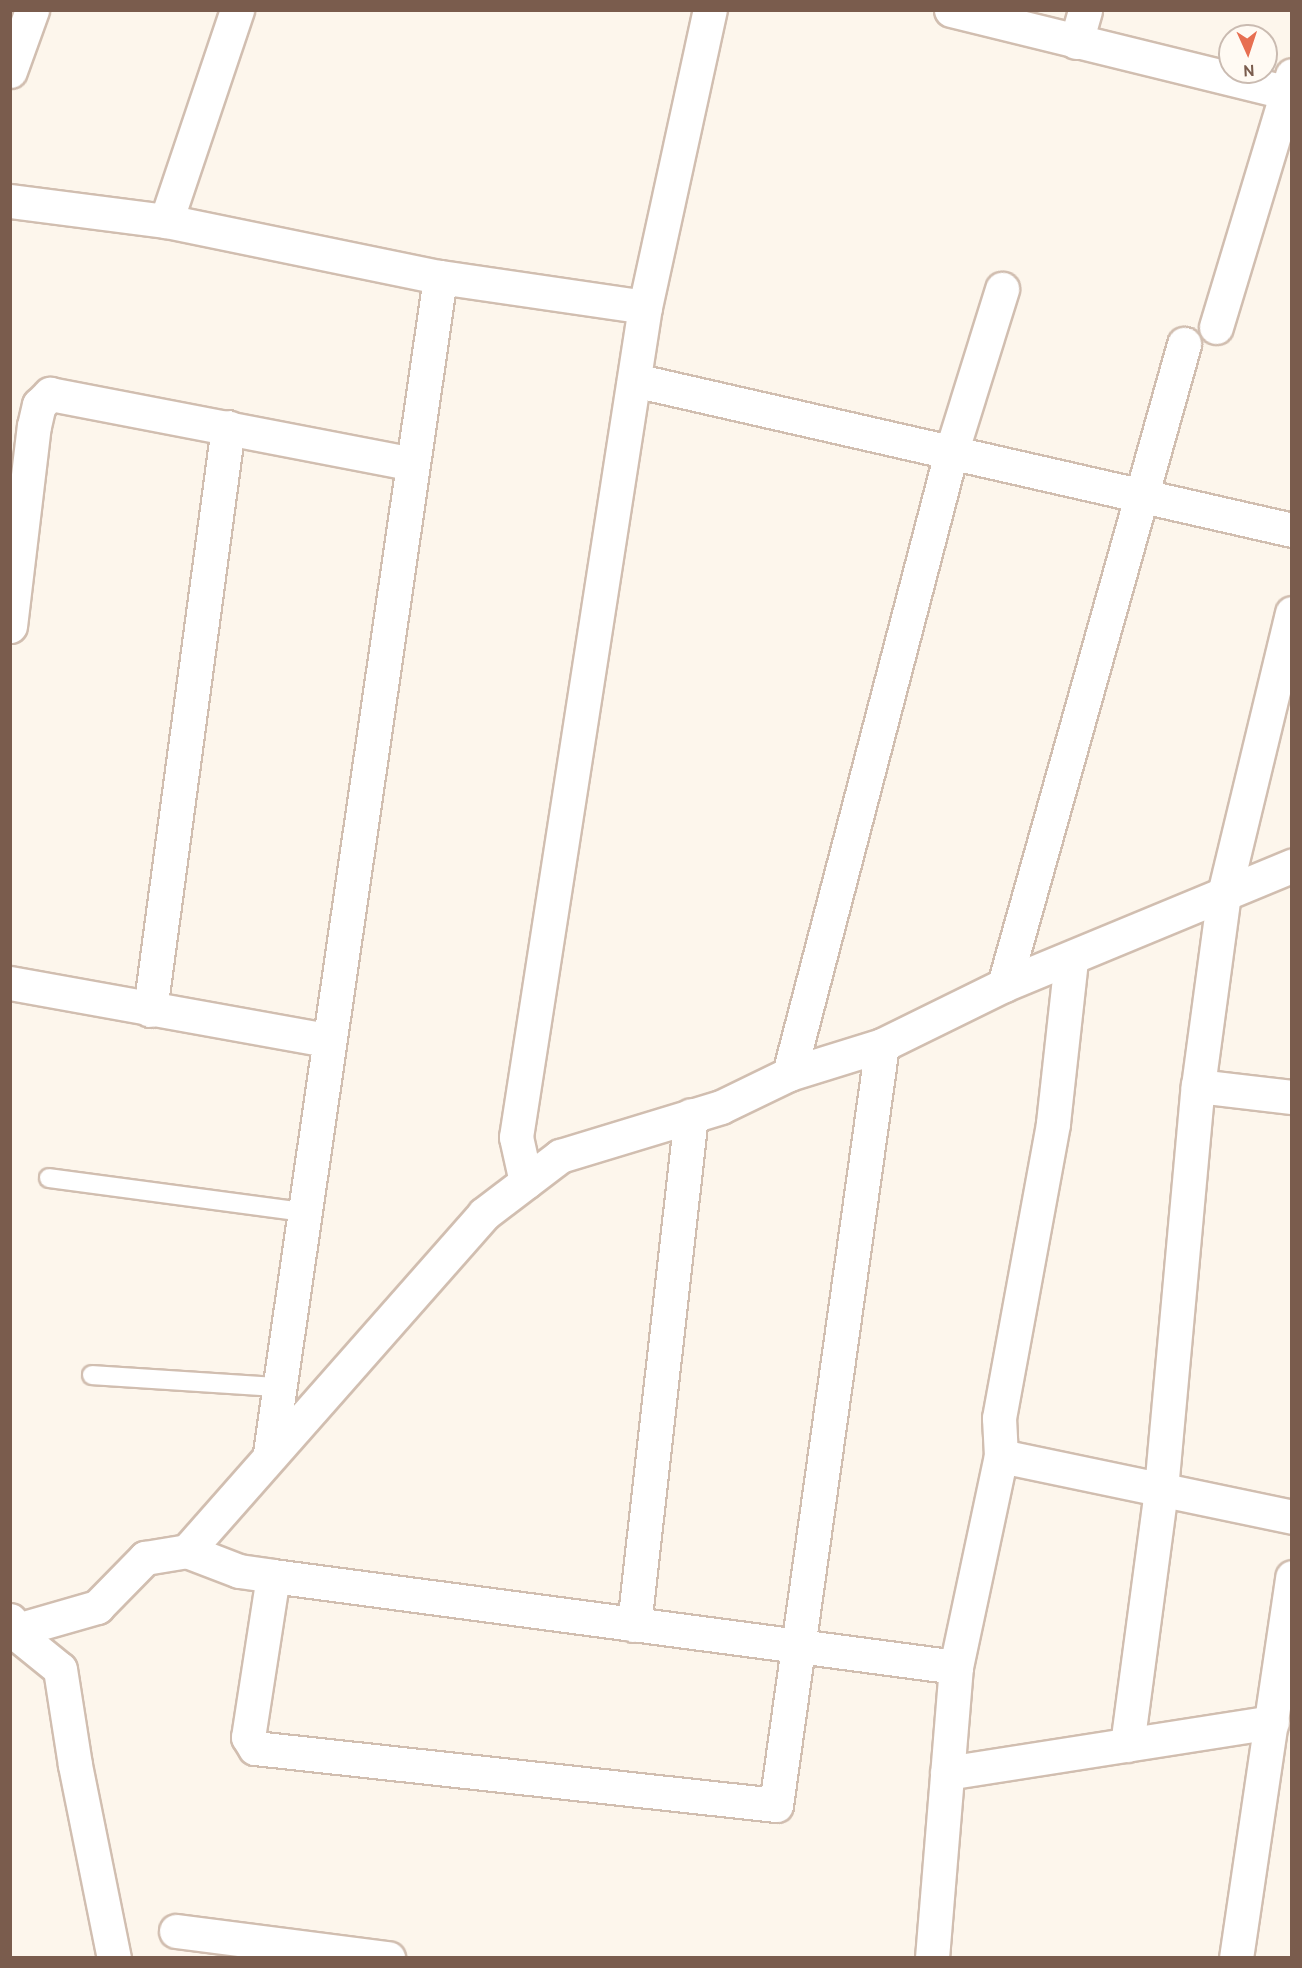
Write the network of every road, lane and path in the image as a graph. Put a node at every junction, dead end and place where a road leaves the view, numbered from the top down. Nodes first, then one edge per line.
1 (32, 10) edge
2 (237, 10) edge
3 (710, 10) edge
4 (951, 10) edge
5 (1085, 10) edge
6 (1076, 42) junction
7 (10, 71) edge
8 (1290, 87) edge
9 (10, 201) edge
10 (166, 221) junction
11 (440, 277) junction
12 (1002, 289) dead end
13 (645, 307) junction
14 (1216, 327) dead end
15 (1184, 344) dead end
16 (634, 380) junction
17 (228, 427) junction
18 (951, 453) junction
19 (412, 464) junction
20 (1138, 496) junction
21 (1292, 530) edge
22 (1292, 613) edge
23 (10, 626) edge
24 (1292, 866) edge
25 (1224, 894) junction
26 (1071, 960) junction
27 (10, 983) edge
28 (1004, 985) junction
29 (150, 1010) junction
30 (327, 1040) junction
31 (882, 1045) junction
32 (789, 1074) junction
33 (1198, 1086) junction
34 (1292, 1096) edge
35 (691, 1115) junction
36 (49, 1178) dead end
37 (526, 1182) junction
38 (303, 1212) junction
39 (92, 1375) dead end
40 (279, 1386) junction
41 (270, 1453) junction
42 (1001, 1456) junction
43 (1161, 1489) junction
44 (1292, 1517) edge
45 (187, 1551) junction
46 (273, 1576) junction
47 (1292, 1577) edge
48 (634, 1625) junction
49 (11, 1628) edge
50 (800, 1645) junction
51 (956, 1667) junction
52 (1272, 1722) junction
53 (1127, 1745) junction
54 (947, 1773) junction
55 (176, 1931) dead end
56 (114, 1958) edge
57 (388, 1958) edge
58 (932, 1958) edge
59 (1236, 1958) edge

1 - 7 street
2 - 10 street
3 - 13 street
4 - 6 street
5 - 6 street
6 - 8 street
8 - 14 street
9 - 10 street
10 - 11 street
11 - 13 street
11 - 19 street
12 - 18 street
13 - 16 street
15 - 20 street
16 - 18 street
16 - 37 street
17 - 19 street
17 - 23 street
17 - 29 street
18 - 20 street
18 - 32 street
19 - 30 street
20 - 21 street
20 - 28 street
22 - 25 street
24 - 25 street
25 - 26 street
25 - 33 street
26 - 28 street
26 - 42 street
27 - 29 street
28 - 31 street
29 - 30 street
30 - 38 street
31 - 32 street
31 - 50 street
32 - 35 street
33 - 34 street
33 - 43 street
35 - 37 street
35 - 48 street
36 - 38 lane
37 - 41 street
38 - 40 street
39 - 40 lane
40 - 41 street
41 - 45 street
42 - 43 street
42 - 51 street
43 - 44 street
43 - 53 street
45 - 46 street
45 - 49 street
46 - 48 street
46 - 50 street
47 - 52 street
48 - 50 street
49 - 56 street
50 - 51 street
51 - 54 street
52 - 53 street
52 - 59 street
53 - 54 street
54 - 58 street
55 - 57 street

